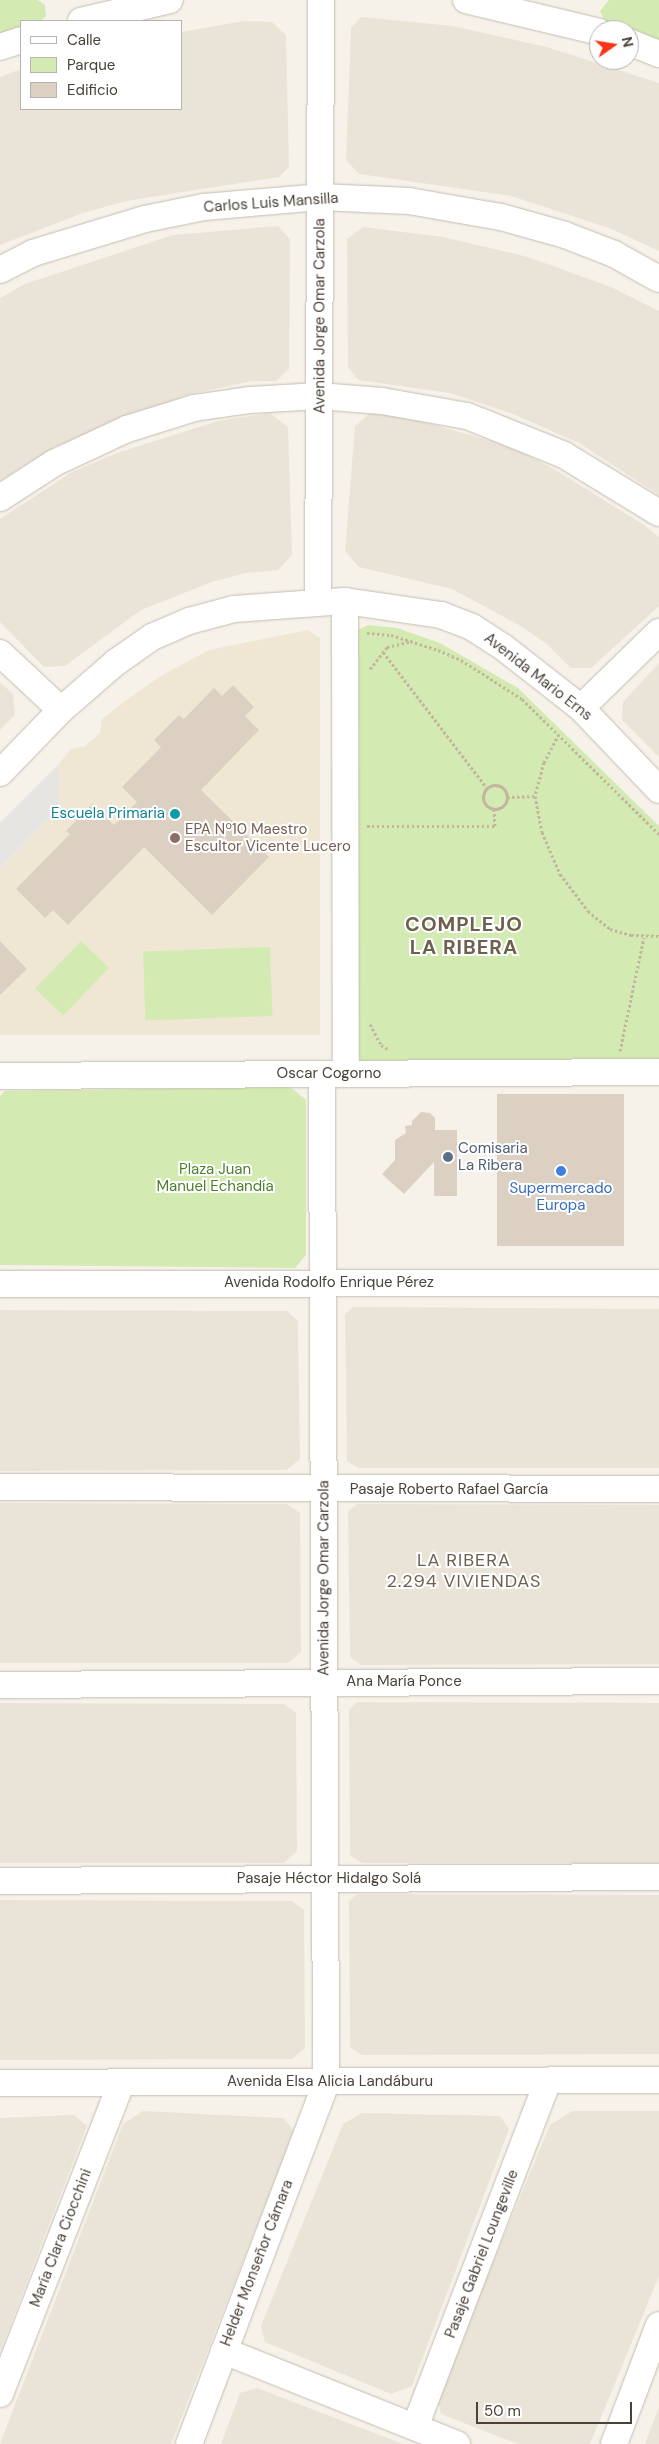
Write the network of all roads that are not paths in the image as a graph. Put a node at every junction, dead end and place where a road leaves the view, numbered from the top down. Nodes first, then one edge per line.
1 (170, 0) edge
2 (321, 0) edge
3 (466, 0) edge
4 (85, 20) edge
5 (589, 30) edge
6 (20, 40) edge
7 (639, 46) edge
8 (0, 47) edge
9 (659, 54) edge
10 (320, 197) junction
11 (0, 270) edge
12 (659, 279) edge
13 (319, 396) junction
14 (0, 498) edge
15 (659, 514) edge
16 (345, 601) junction
17 (318, 602) junction
18 (659, 632) edge
19 (0, 653) edge
20 (581, 708) junction
21 (60, 710) junction
22 (0, 773) edge
23 (659, 790) edge
24 (659, 1072) edge
25 (334, 1074) junction
26 (0, 1076) edge
27 (322, 1282) junction
28 (0, 1284) edge
29 (659, 1284) edge
30 (0, 1487) edge
31 (659, 1489) edge
32 (323, 1490) junction
33 (659, 1681) edge
34 (324, 1682) junction
35 (0, 1685) edge
36 (659, 1877) edge
37 (325, 1879) junction
38 (0, 1881) edge
39 (659, 2080) edge
40 (548, 2081) junction
41 (0, 2083) edge
42 (121, 2083) junction
43 (326, 2083) junction
44 (659, 2325) edge
45 (224, 2351) junction
46 (0, 2394) edge
47 (415, 2427) junction
48 (189, 2444) edge
49 (457, 2444) edge
50 (614, 2444) edge

1 - 4 street
2 - 10 street, Avenida Jorge Omar Carzola
3 - 5 street
6 - 8 street
7 - 9 street
10 - 11 street, Carlos Luis Mansilla
10 - 12 street, Carlos Luis Mansilla
10 - 13 street, Avenida Jorge Omar Carzola
13 - 14 street
13 - 15 street
13 - 17 street, Avenida Jorge Omar Carzola
16 - 17 street, Avenida Mario Erns
16 - 20 street, Avenida Mario Erns
16 - 25 street, Avenida Jorge Omar Carzola
17 - 21 street, Avenida Mario Erns
18 - 20 street
19 - 21 street
20 - 23 street, Avenida Mario Erns
21 - 22 street, Avenida Mario Erns
24 - 25 street, Oscar Cogorno
25 - 26 street, Oscar Cogorno
25 - 27 street, Avenida Jorge Omar Carzola
27 - 28 street, Avenida Rodolfo Enrique Pérez
27 - 29 street, Avenida Rodolfo Enrique Pérez
27 - 32 street, Avenida Jorge Omar Carzola
30 - 32 street, Pasaje Roberto Rafael García
31 - 32 street, Pasaje Roberto Rafael García
32 - 34 street, Avenida Jorge Omar Carzola
33 - 34 street, Ana María Ponce
34 - 35 street, Ana María Ponce
34 - 37 street, Avenida Jorge Omar Carzola
36 - 37 street, Pasaje Héctor Hidalgo Solá
37 - 38 street, Pasaje Héctor Hidalgo Solá
37 - 43 street, Avenida Jorge Omar Carzola
39 - 40 street, Avenida Elsa Alicia Landáburu
40 - 43 street, Avenida Elsa Alicia Landáburu
40 - 47 street, Pasaje Gabriel Loungeville
41 - 42 street, Avenida Elsa Alicia Landáburu
42 - 43 street, Avenida Elsa Alicia Landáburu
42 - 46 street, María Clara Ciocchini
43 - 45 street, Helder Monseñor Cámara
44 - 50 street
45 - 47 street
45 - 48 street, Helder Monseñor Cámara
47 - 49 street

